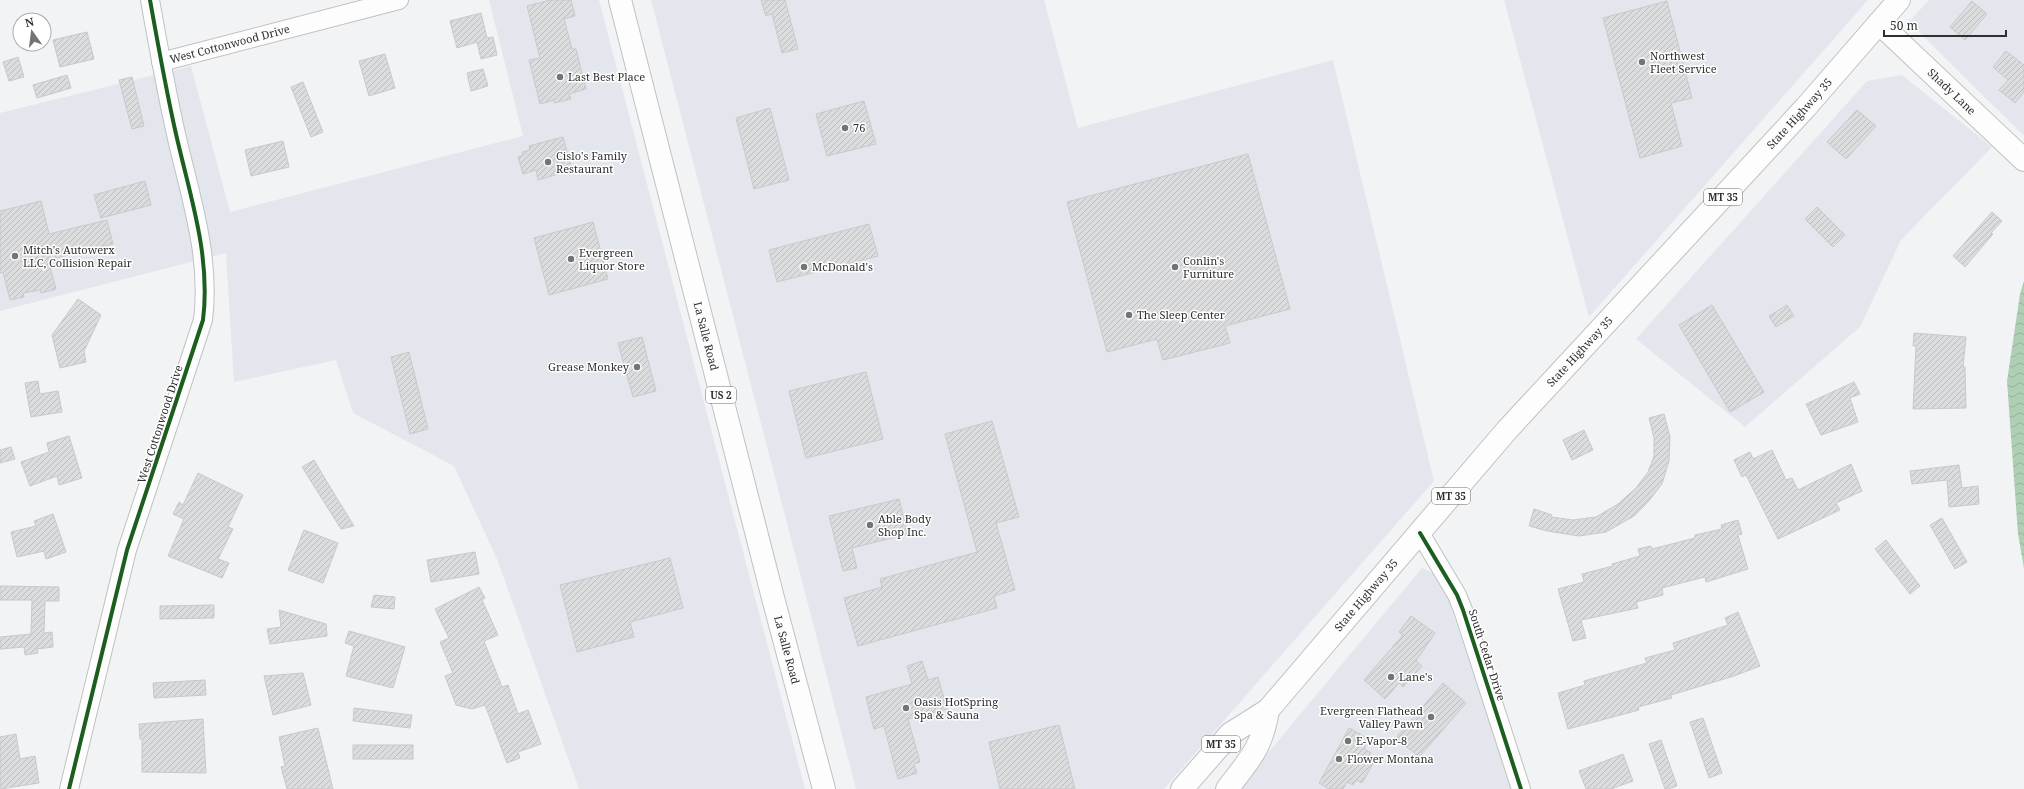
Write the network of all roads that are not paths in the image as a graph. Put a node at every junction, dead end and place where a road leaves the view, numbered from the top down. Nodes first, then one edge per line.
1 (150, 0) edge
2 (399, 0) edge
3 (620, 0) edge
4 (1899, 0) edge
5 (1879, 23) junction
6 (160, 62) junction
7 (2024, 160) edge
8 (1420, 533) junction
9 (1268, 710) junction
10 (69, 789) edge
11 (824, 789) edge
12 (1182, 789) edge
13 (1226, 789) edge
14 (1521, 789) edge

1 - 6 street
2 - 6 street, West Cottonwood Drive
3 - 11 main road, La Salle Road / US 2
4 - 5 main road, State Highway 35 / MT 35
5 - 7 main road, Shady Lane
5 - 8 main road, State Highway 35 / MT 35
6 - 10 street, West Cottonwood Drive
8 - 9 main road, State Highway 35 / MT 35
8 - 14 street, South Cedar Drive
9 - 12 main road, State Highway 35 / MT 35
9 - 13 main road, MT 35

